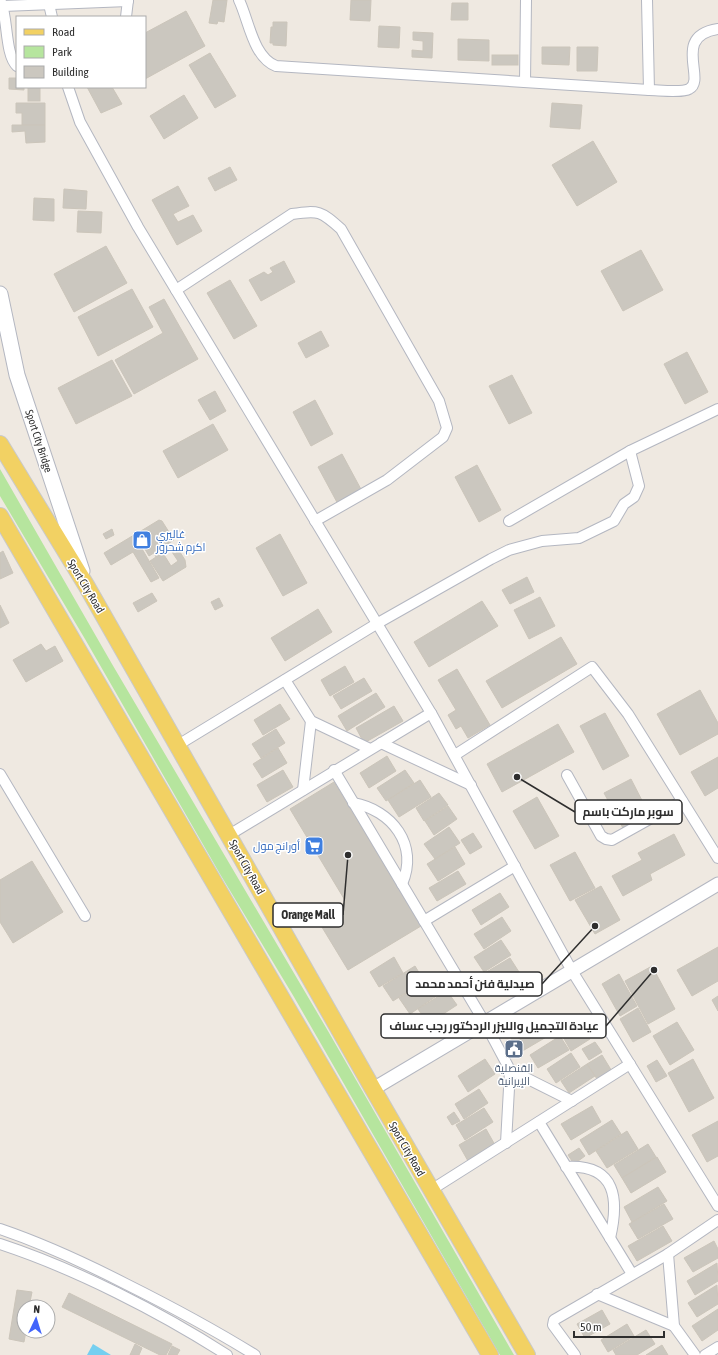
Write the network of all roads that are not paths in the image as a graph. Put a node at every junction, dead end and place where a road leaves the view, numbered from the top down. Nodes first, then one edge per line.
1 (239, 0) edge
2 (526, 0) edge
3 (647, 0) edge
4 (128, 1) edge
5 (48, 2) edge
6 (2, 3) edge
7 (52, 16) edge
8 (126, 16) edge
9 (718, 29) edge
10 (16, 64) edge
11 (524, 82) junction
12 (68, 88) edge
13 (649, 90) junction
14 (176, 290) junction
15 (0, 294) edge
16 (718, 409) edge
17 (0, 444) edge
18 (630, 451) junction
19 (0, 516) edge
20 (509, 520) dead end
21 (315, 521) junction
22 (86, 585) junction
23 (378, 623) junction
24 (285, 680) junction
25 (431, 713) junction
26 (310, 721) junction
27 (382, 742) junction
28 (178, 745) junction
29 (370, 749) junction
30 (455, 755) junction
31 (334, 770) junction
32 (0, 774) edge
33 (567, 775) dead end
34 (471, 785) junction
35 (303, 790) junction
36 (682, 801) junction
37 (354, 803) junction
38 (229, 835) junction
39 (718, 858) edge
40 (515, 866) junction
41 (402, 884) junction
42 (718, 884) edge
43 (85, 916) dead end
44 (424, 921) junction
45 (572, 971) junction
46 (485, 1023) junction
47 (630, 1064) junction
48 (510, 1070) junction
49 (372, 1089) junction
50 (572, 1102) junction
51 (539, 1122) junction
52 (506, 1143) junction
53 (566, 1167) junction
54 (431, 1190) junction
55 (714, 1193) edge
56 (718, 1206) edge
57 (718, 1220) edge
58 (0, 1229) edge
59 (610, 1238) junction
60 (0, 1244) edge
61 (668, 1254) junction
62 (632, 1274) junction
63 (597, 1294) junction
64 (674, 1326) junction
65 (718, 1347) edge
66 (227, 1355) edge
67 (255, 1355) edge
68 (490, 1355) edge
69 (527, 1355) edge
70 (575, 1355) edge
71 (695, 1355) edge
72 (705, 1355) edge

1 - 11 street
2 - 11 street
3 - 13 street
4 - 5 street
4 - 8 street
5 - 6 street
5 - 7 street
6 - 10 street
9 - 13 street
11 - 13 street
12 - 14 street
14 - 21 street
14 - 21 street
15 - 22 main road, Sport City Bridge
16 - 18 street
17 - 22 main road, Sport City Road
18 - 20 street
18 - 23 street
19 - 68 main road
21 - 23 street
22 - 28 main road, Sport City Road
23 - 24 street
23 - 25 street
24 - 26 street
24 - 28 street
25 - 27 street
25 - 30 street
26 - 29 street
26 - 35 street
27 - 29 street
27 - 34 street
28 - 38 main road, Sport City Road
29 - 31 street
30 - 34 street
30 - 36 street
31 - 35 street
31 - 37 street
32 - 43 street
33 - 36 street
34 - 40 street
35 - 38 street
36 - 39 street
37 - 41 street
37 - 41 street
38 - 49 main road, Sport City Road
40 - 44 street
40 - 45 street
41 - 44 street
42 - 45 street
44 - 46 street
45 - 46 street
45 - 47 street
46 - 48 street
46 - 49 street
47 - 50 street
47 - 55 street
48 - 50 street
48 - 52 street
49 - 54 main road, Sport City Road
50 - 51 street
51 - 52 street
51 - 53 street
52 - 54 street
53 - 59 street
53 - 59 street
54 - 69 main road, Sport City Road
55 - 56 street
57 - 61 street
58 - 67 street
59 - 62 street
60 - 66 street
61 - 62 street
61 - 64 street
62 - 63 street
63 - 64 street
63 - 70 street
64 - 71 street
65 - 72 street

